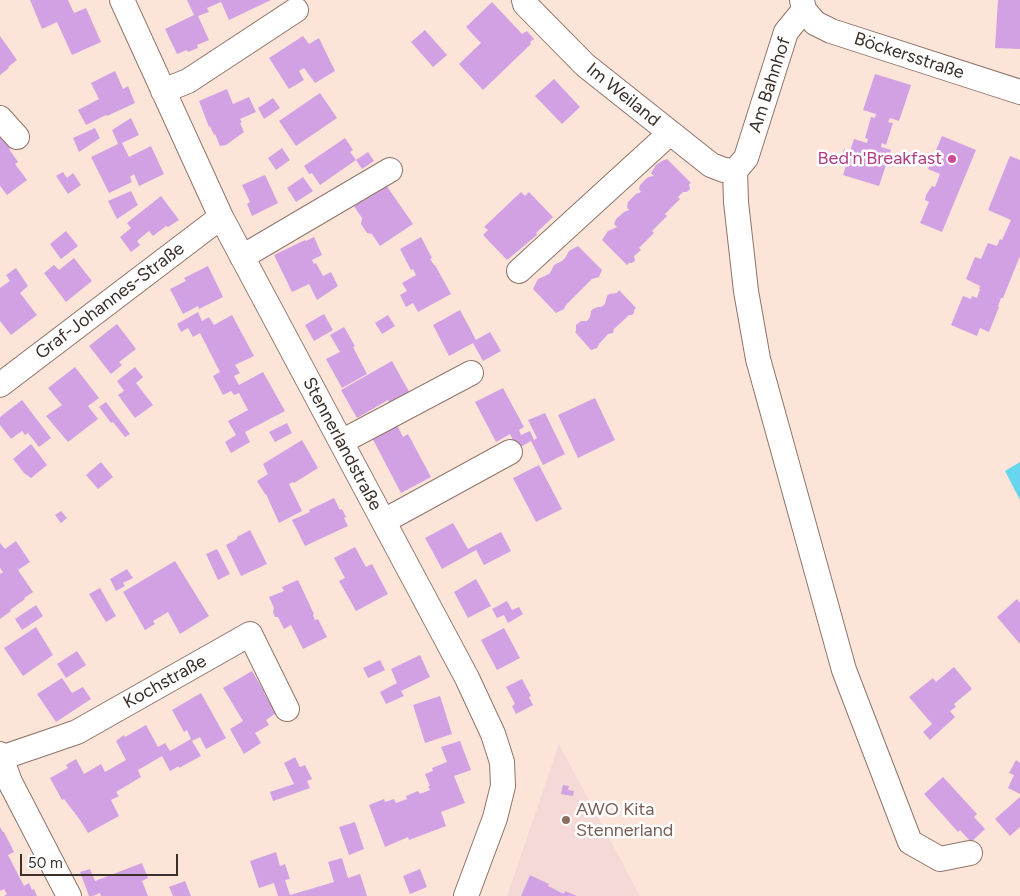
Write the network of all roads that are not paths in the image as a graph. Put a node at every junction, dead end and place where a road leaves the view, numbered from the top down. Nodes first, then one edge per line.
1 (122, 0) edge
2 (524, 0) edge
3 (803, 5) edge
4 (296, 10) dead end
5 (164, 91) junction
6 (1020, 92) edge
7 (0, 118) edge
8 (670, 133) junction
9 (17, 138) dead end
10 (390, 170) dead end
11 (735, 171) junction
12 (221, 217) junction
13 (242, 257) junction
14 (519, 271) dead end
15 (471, 373) dead end
16 (0, 385) edge
17 (341, 442) junction
18 (510, 452) dead end
19 (384, 521) junction
20 (287, 708) dead end
21 (1, 756) edge
22 (970, 853) dead end
23 (69, 896) edge
24 (466, 896) edge

1 - 5 street, Stennerlandstraße
2 - 8 street, Im Weiland
3 - 6 street, Böckersstraße
3 - 11 street, Am Bahnhof
4 - 5 street
5 - 12 street, Stennerlandstraße
7 - 9 street
8 - 11 street, Im Weiland
8 - 14 street
10 - 13 street
11 - 22 street
12 - 13 street, Stennerlandstraße
12 - 16 street, Graf-Johannes-Straße
13 - 17 street, Stennerlandstraße
15 - 17 street
17 - 19 street, Stennerlandstraße
18 - 19 street
19 - 24 street, Stennerlandstraße
20 - 21 street, Kochstraße
21 - 23 street, Kochstraße

